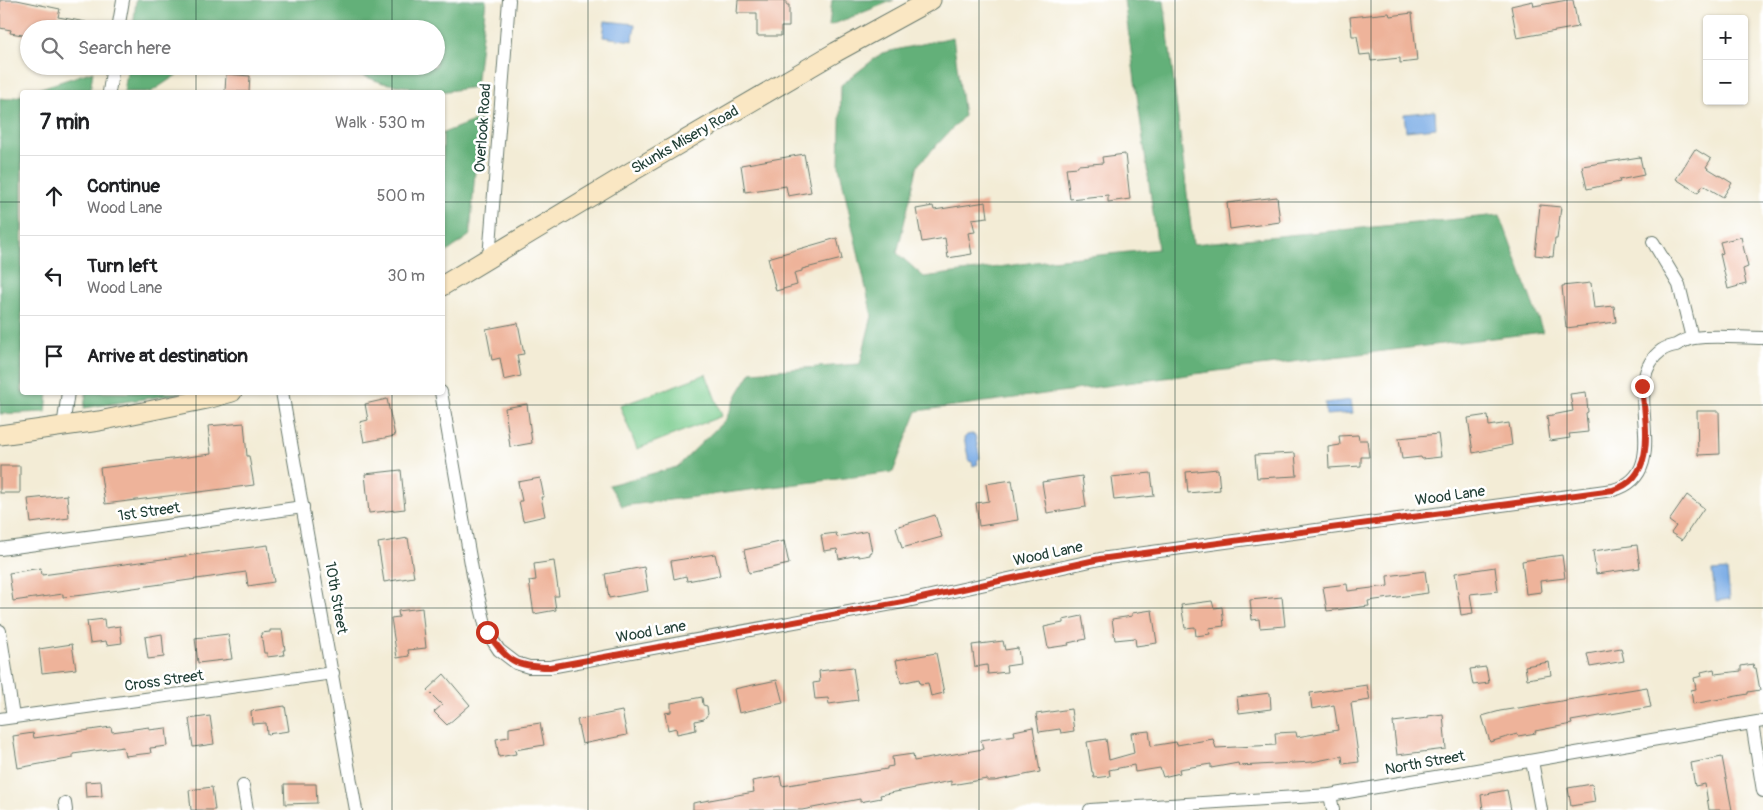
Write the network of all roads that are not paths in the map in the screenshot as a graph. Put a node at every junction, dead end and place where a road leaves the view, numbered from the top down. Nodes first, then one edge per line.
1 (123, 0) edge
2 (509, 0) edge
3 (931, 0) edge
4 (120, 20) edge
5 (112, 75) edge
6 (109, 90) edge
7 (1653, 242) dead end
8 (489, 258) junction
9 (445, 284) edge
10 (1692, 338) junction
11 (1763, 338) edge
12 (68, 395) edge
13 (219, 395) edge
14 (283, 395) edge
15 (442, 395) edge
16 (63, 427) junction
17 (0, 435) edge
18 (303, 507) junction
19 (0, 549) edge
20 (0, 631) edge
21 (333, 673) junction
22 (6, 718) edge
23 (1757, 722) edge
24 (1532, 761) junction
25 (243, 786) dead end
26 (1763, 791) edge
27 (1330, 795) junction
28 (1110, 809) edge
29 (247, 810) edge
30 (356, 810) edge
31 (1090, 810) edge
32 (1333, 810) edge
33 (1541, 810) edge

1 - 4 street
2 - 8 street, Overlook Road
3 - 8 main road, Skunks Misery Road
5 - 6 street
7 - 10 street
8 - 9 main road, Skunks Misery Road
10 - 11 street, Wood Lane
10 - 15 street, Wood Lane
12 - 16 street
13 - 16 main road
14 - 18 street, 10th Street
16 - 17 main road
18 - 19 street, 1st Street
18 - 21 street, 10th Street
20 - 22 street
21 - 22 street, Cross Street
21 - 30 street, 10th Street
23 - 24 street, North Street
23 - 26 street
24 - 27 street, North Street
24 - 33 street
25 - 29 street
27 - 28 street, North Street
27 - 32 street
28 - 31 street, North Street

